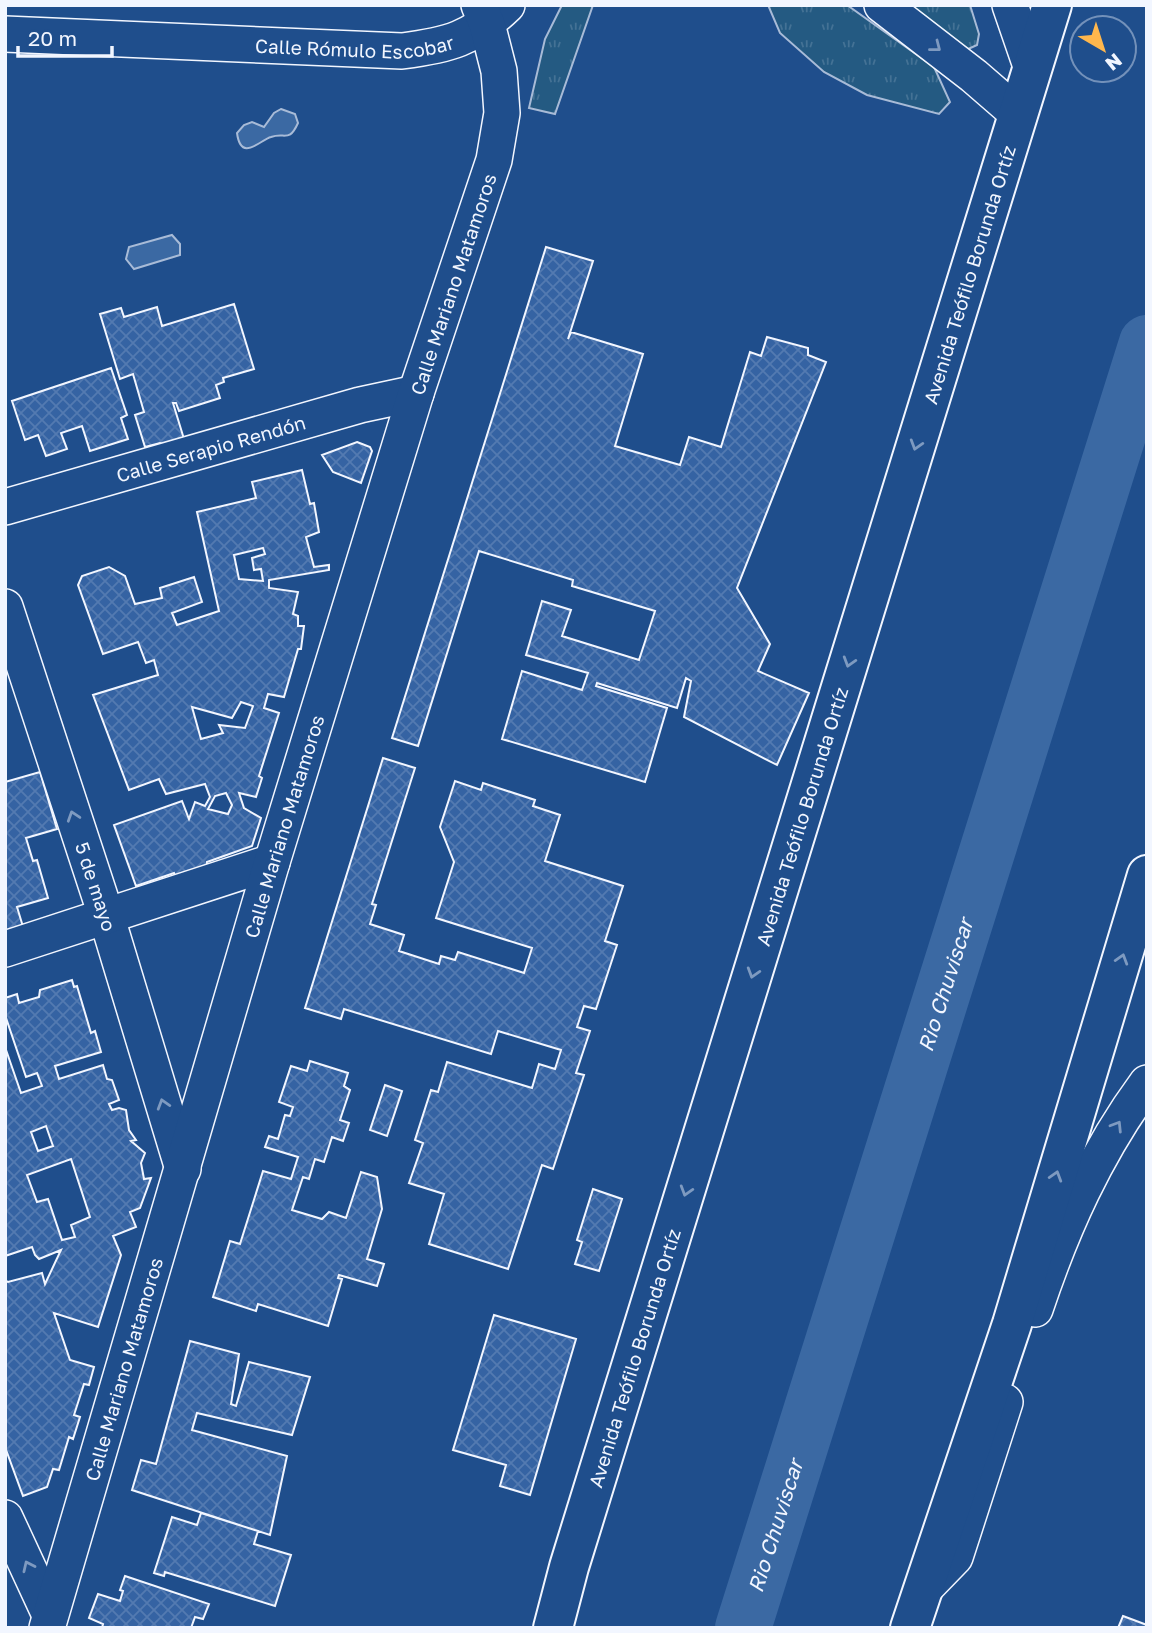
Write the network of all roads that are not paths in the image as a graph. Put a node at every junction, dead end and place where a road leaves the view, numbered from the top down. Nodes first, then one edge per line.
1 (882, 5) edge
2 (1010, 5) edge
3 (1052, 5) edge
4 (491, 12) edge
5 (5, 34) edge
6 (1032, 69) junction
7 (1018, 115) junction
8 (416, 393) junction
9 (5, 507) edge
10 (5, 607) edge
11 (272, 863) junction
12 (1147, 875) edge
13 (106, 915) junction
14 (5, 949) edge
15 (1147, 1083) edge
16 (183, 1169) junction
17 (5, 1518) edge
18 (922, 1591) junction
19 (48, 1621) edge
20 (553, 1628) edge
21 (910, 1628) edge

1 -> 7 street
2 - 6 street
3 - 6 main road, Avenida Teófilo Borunda Ortíz
4 - 5 street, Calle Rómulo Escobar
4 - 8 street, Calle Mariano Matamoros
6 - 7 main road, Avenida Teófilo Borunda Ortíz
7 -> 20 main road, Avenida Teófilo Borunda Ortíz
8 - 9 street, Calle Serapio Rendón
8 - 11 street, Calle Mariano Matamoros
13 -> 10 street, 5 de mayo
11 - 13 street
11 - 16 street, Calle Mariano Matamoros
18 -> 12 main road
13 - 14 street
16 -> 13 street, 5 de mayo
18 -> 15 street
16 - 19 street, Calle Mariano Matamoros
19 -> 17 street
18 - 21 main road

